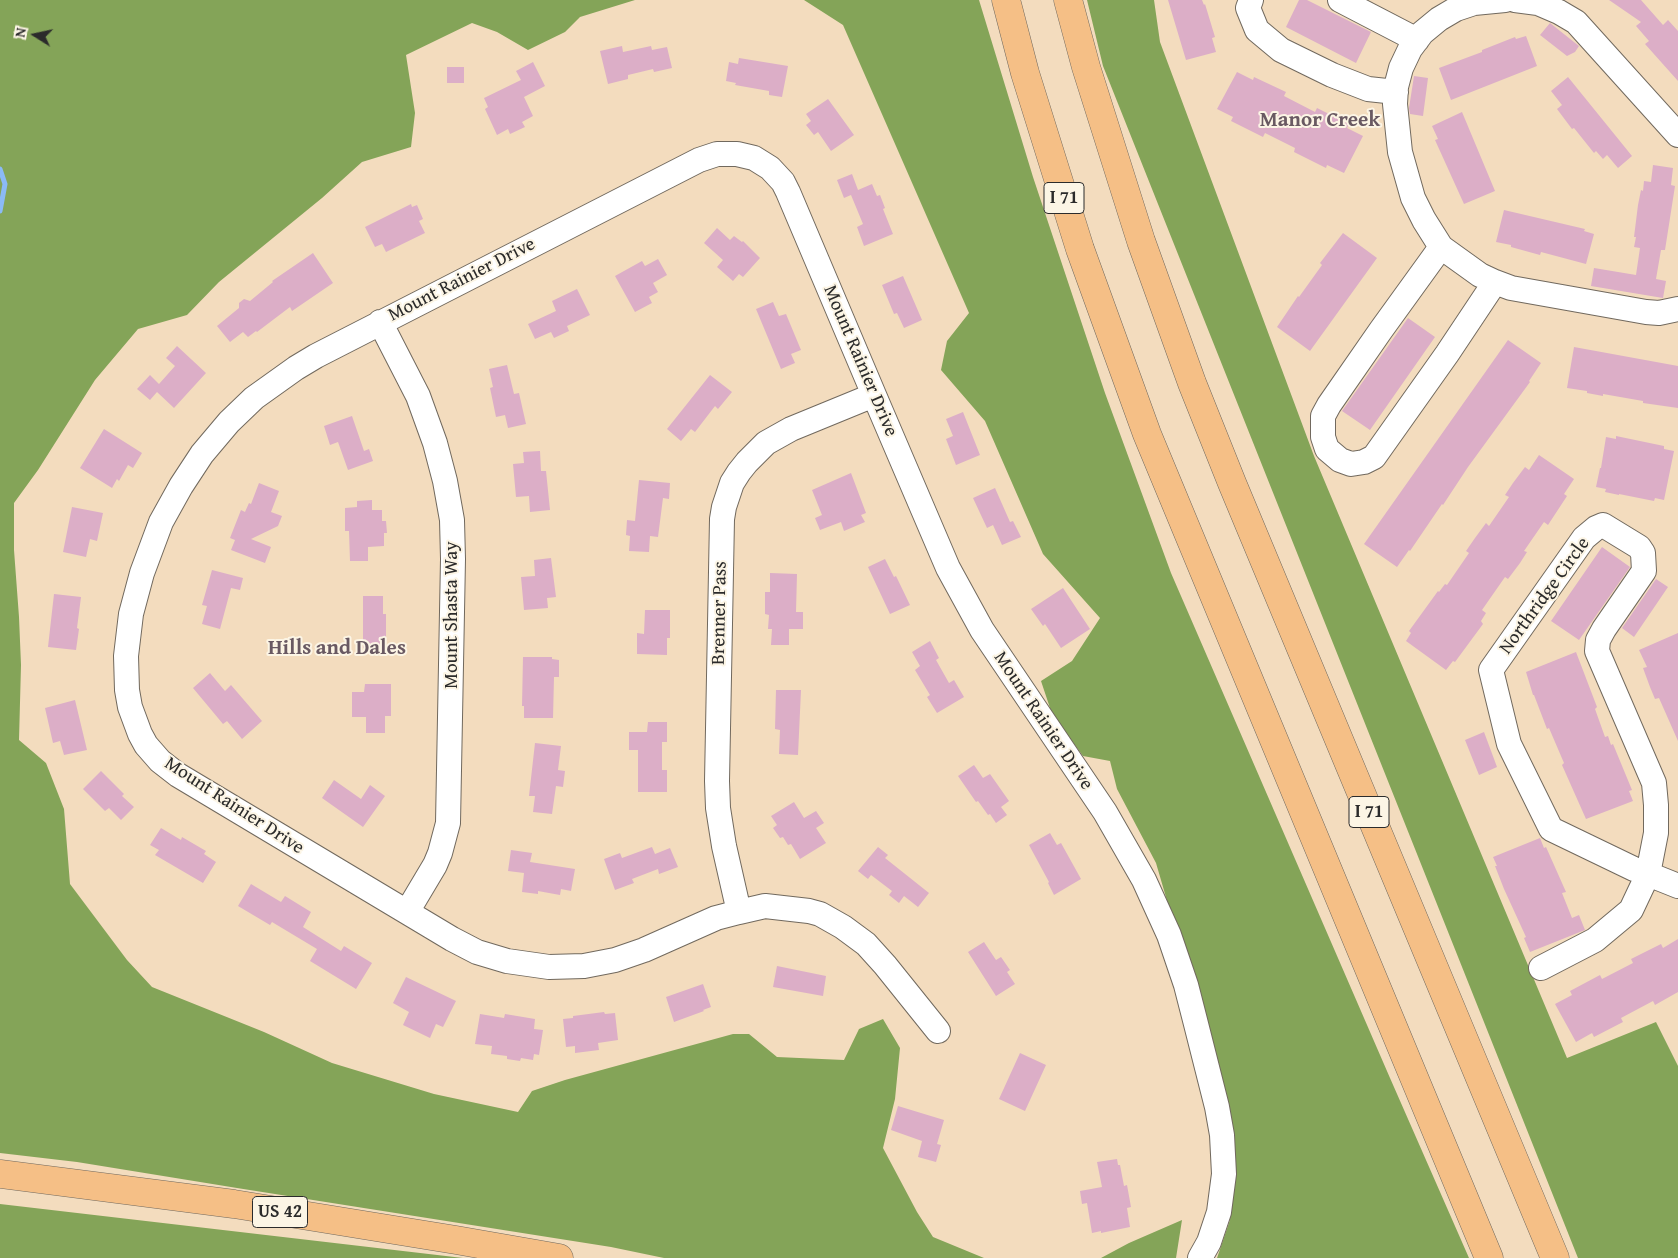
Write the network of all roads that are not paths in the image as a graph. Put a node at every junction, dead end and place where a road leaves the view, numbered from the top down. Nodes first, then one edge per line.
1 (1006, 0) edge
2 (1068, 0) edge
3 (1251, 0) edge
4 (1340, 0) edge
5 (1505, 0) edge
6 (1515, 0) edge
7 (1417, 40) junction
8 (1396, 92) junction
9 (1678, 135) edge
10 (1441, 247) junction
11 (1495, 282) junction
12 (1678, 309) edge
13 (380, 322) junction
14 (874, 395) junction
15 (1648, 874) junction
16 (1678, 886) edge
17 (407, 912) junction
18 (739, 912) junction
19 (1541, 968) dead end
20 (938, 1031) dead end
21 (0, 1174) edge
22 (559, 1258) edge
23 (1200, 1258) edge
24 (1489, 1258) edge
25 (1555, 1258) edge

1 - 24 main road, I 71
2 - 25 main road, I 71
3 - 8 street
4 - 7 street
5 - 7 street
6 - 9 street
7 - 8 street
8 - 10 street
10 - 11 street
10 - 11 street
11 - 12 street
13 - 14 street, Mount Rainier Drive
13 - 17 street, Mount Shasta Way
13 - 17 street, Mount Rainier Drive
14 - 18 street, Brenner Pass
14 - 23 street, Mount Rainier Drive
15 - 15 street, Northridge Circle
15 - 16 street, Northridge Circle
15 - 19 street, Northridge Circle
17 - 18 street, Mount Rainier Drive
18 - 20 street, Mount Rainier Drive
21 - 22 main road, US 42

